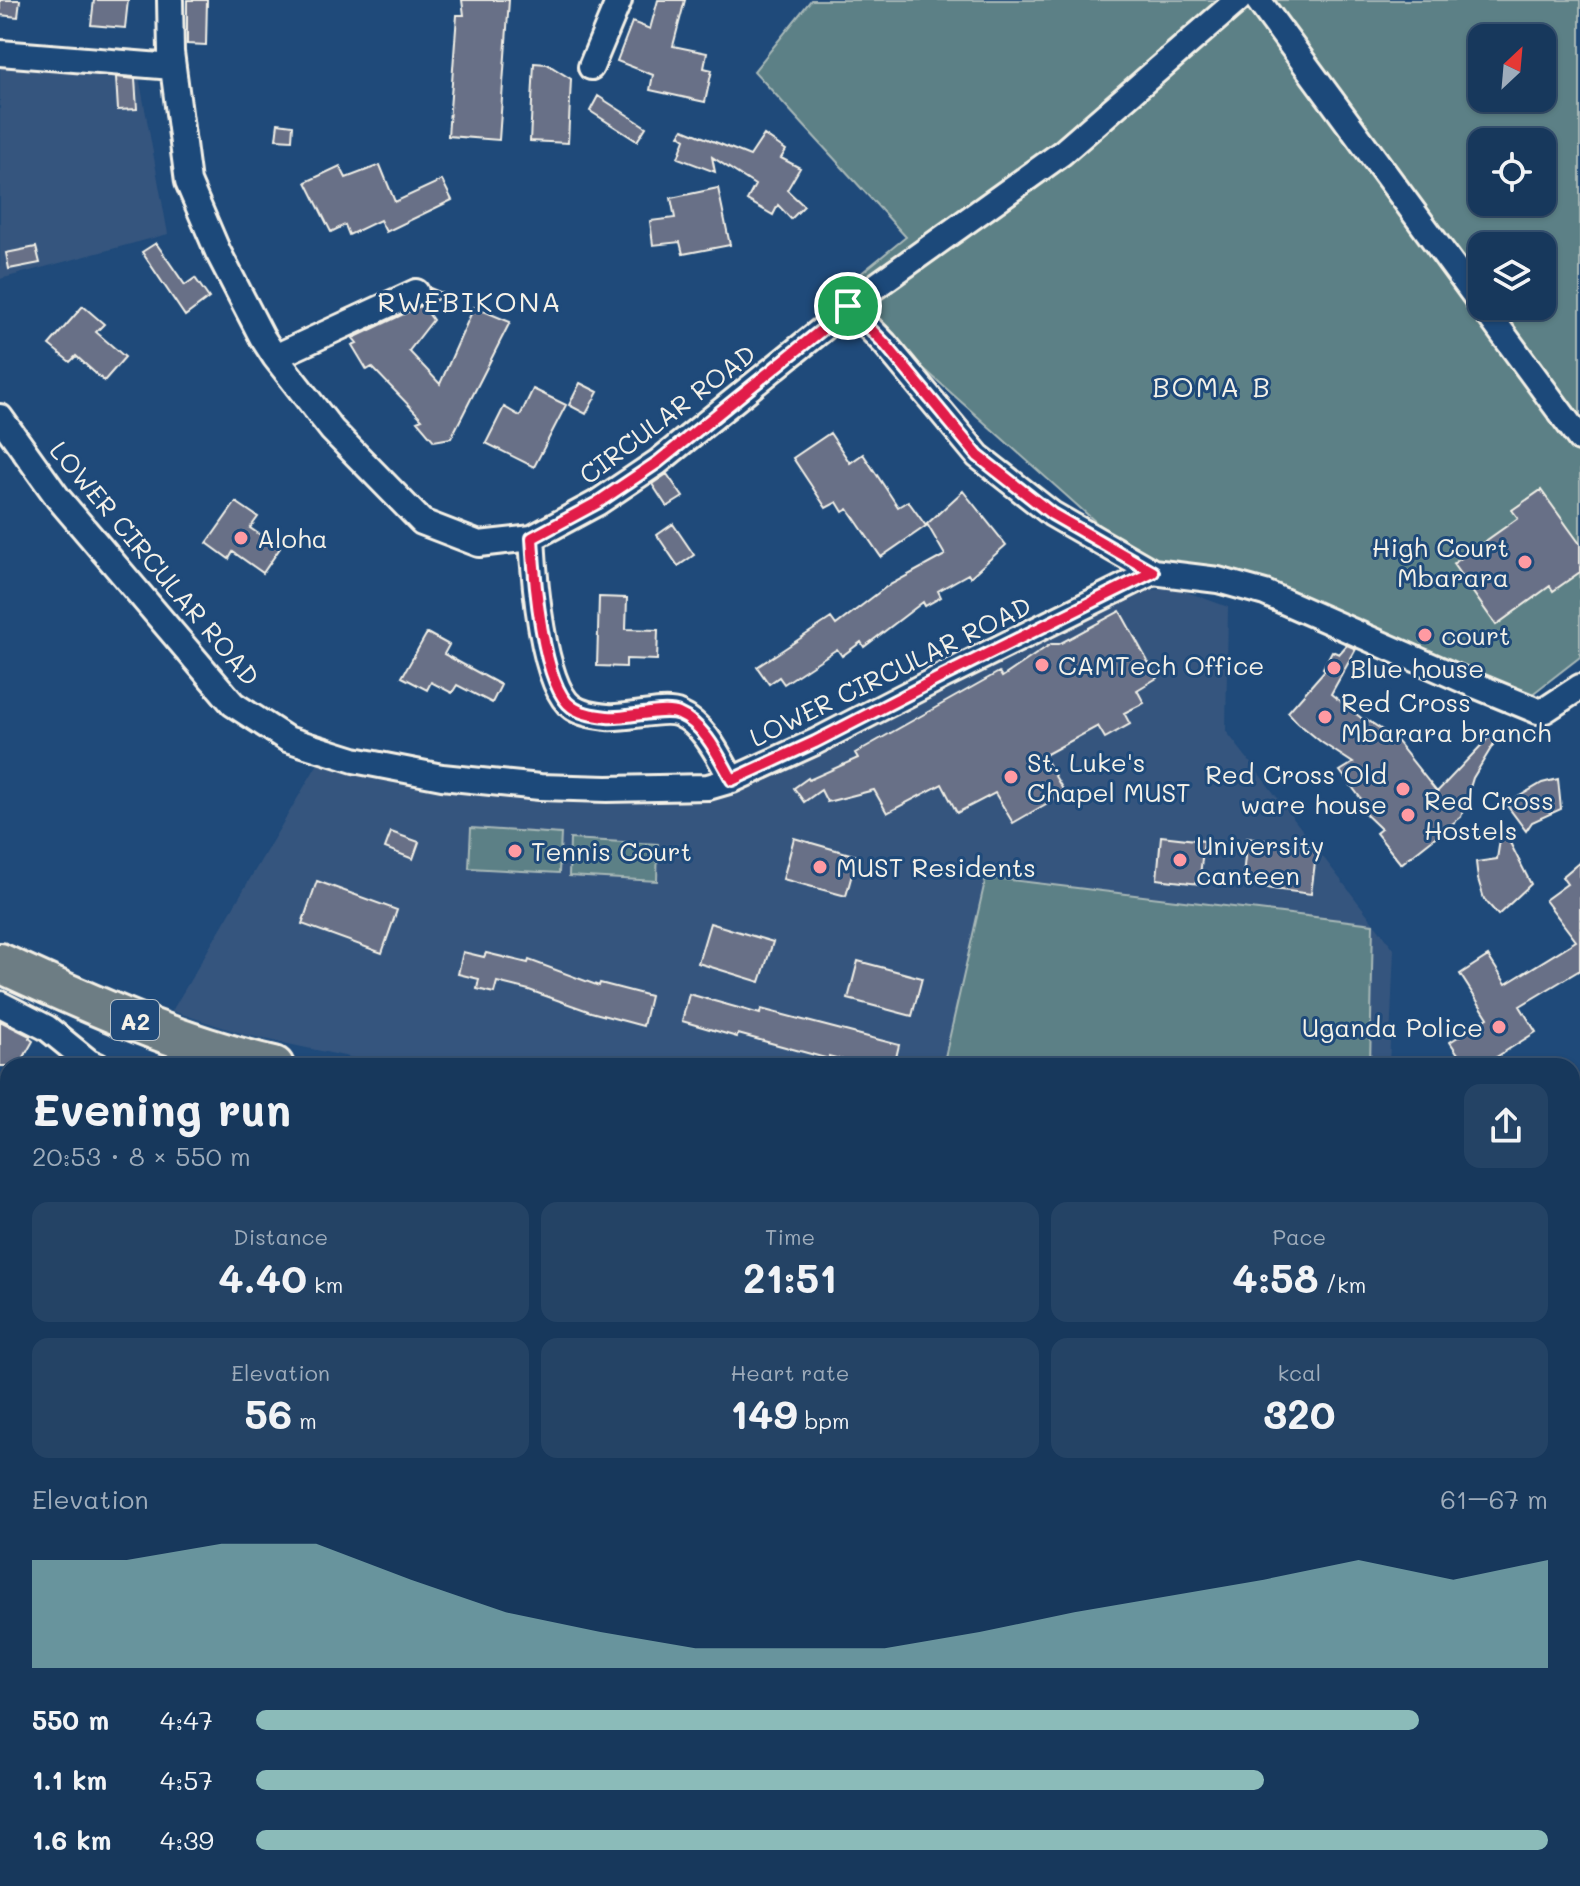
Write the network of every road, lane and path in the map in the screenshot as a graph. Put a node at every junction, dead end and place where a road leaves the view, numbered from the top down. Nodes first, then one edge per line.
1 (170, 0) edge
2 (619, 0) edge
3 (1238, 0) edge
4 (1258, 0) edge
5 (0, 53) edge
6 (173, 67) junction
7 (591, 67) dead end
8 (416, 292) dead end
9 (848, 306) junction
10 (275, 357) junction
11 (0, 417) edge
12 (1580, 439) edge
13 (532, 538) junction
14 (1153, 572) junction
15 (1580, 687) edge
16 (732, 780) junction
17 (0, 963) edge
18 (0, 1004) edge
19 (186, 1054) edge
20 (84, 1058) edge
21 (215, 1058) edge

1 - 6 street, CIRCULAR ROAD
2 - 7 street
3 - 9 street, CIRCULAR ROAD
4 - 12 street
5 - 6 street
6 - 10 street, CIRCULAR ROAD
8 - 10 street
9 - 13 street, CIRCULAR ROAD
9 - 14 street
10 - 13 street, CIRCULAR ROAD
11 - 16 street, LOWER CIRCULAR ROAD
13 - 16 street
14 - 15 street
14 - 16 street, LOWER CIRCULAR ROAD
17 - 19 main road, A2
18 - 20 street
19 - 21 main road, A2

